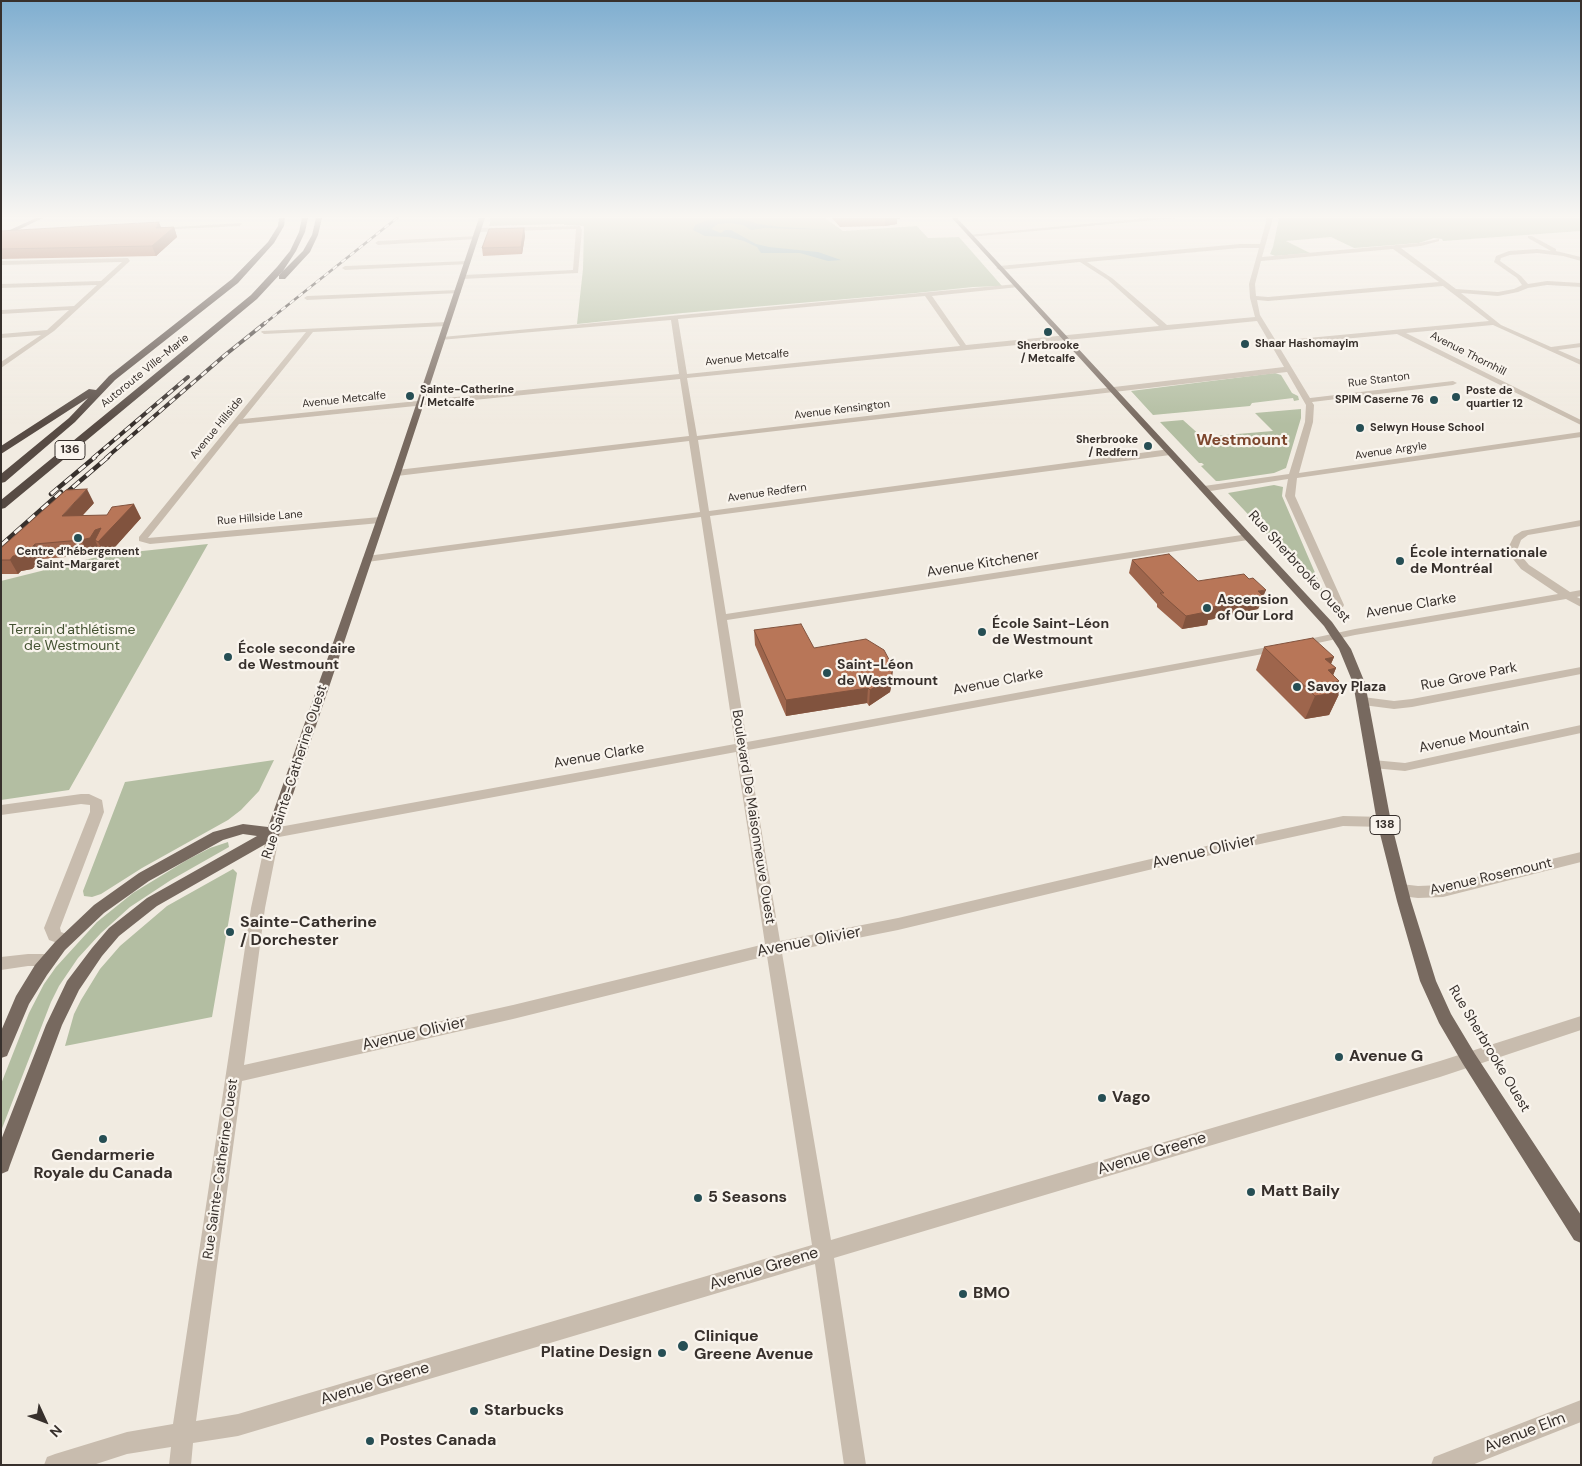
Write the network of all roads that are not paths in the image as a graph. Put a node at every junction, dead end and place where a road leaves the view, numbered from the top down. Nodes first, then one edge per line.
1 (100, 286) edge
2 (228, 286) edge
3 (264, 286) edge
4 (269, 286) edge
5 (460, 286) edge
6 (1012, 286) edge
7 (1017, 286) edge
8 (1118, 286) edge
9 (1252, 286) edge
10 (1398, 286) edge
11 (1448, 286) edge
12 (1526, 286) edge
13 (1454, 291) junction
14 (458, 292) junction
15 (927, 294) junction
16 (254, 298) junction
17 (307, 298) dead end
18 (1253, 298) junction
19 (76, 308) junction
20 (1, 312) edge
21 (674, 317) junction
22 (1259, 319) junction
23 (1493, 323) junction
24 (447, 324) junction
25 (1165, 327) junction
26 (311, 330) junction
27 (49, 332) junction
28 (264, 332) dead end
29 (1399, 332) junction
30 (1, 336) edge
31 (1064, 337) junction
32 (442, 339) junction
33 (1274, 343) junction
34 (1581, 345) edge
35 (964, 347) junction
36 (1550, 349) junction
37 (1581, 363) edge
38 (1, 366) edge
39 (1290, 369) junction
40 (683, 377) junction
41 (112, 378) junction
42 (1453, 382) dead end
43 (1112, 389) junction
44 (1308, 400) junction
45 (420, 404) junction
46 (237, 422) junction
47 (1581, 422) edge
48 (1581, 434) edge
49 (693, 440) junction
50 (1, 451) edge
51 (1170, 452) junction
52 (397, 473) junction
53 (1294, 476) junction
54 (1, 480) edge
55 (1204, 489) junction
56 (1, 506) edge
57 (706, 514) junction
58 (380, 520) junction
59 (1581, 523) edge
60 (1248, 537) junction
61 (143, 540) joint
62 (367, 559) junction
63 (1581, 593) edge
64 (1567, 595) junction
65 (1581, 604) edge
66 (1339, 605) dead end
67 (722, 618) junction
68 (1337, 636) junction
69 (1581, 670) edge
70 (1363, 701) junction
71 (1581, 729) edge
72 (742, 746) junction
73 (1372, 764) junction
74 (1, 810) edge
75 (1384, 822) junction
76 (273, 832) junction
77 (1581, 857) edge
78 (1401, 890) junction
79 (66, 940) junction
80 (774, 948) junction
81 (48, 960) junction
82 (1, 964) edge
83 (1581, 1023) edge
84 (1, 1051) edge
85 (1470, 1059) junction
86 (235, 1075) junction
87 (1, 1165) edge
88 (1581, 1233) edge
89 (822, 1252) junction
90 (1581, 1411) edge
91 (183, 1434) junction
92 (55, 1465) edge
93 (180, 1465) edge
94 (855, 1465) edge
95 (1442, 1465) edge

1 - 19 street
2 - 41 highway, Autoroute Ville-Marie / 136
3 - 16 highway, Autoroute Ville-Marie / 136
4 - 16 highway
5 - 14 main road, Rue Sainte-Catherine Ouest
6 - 15 street
7 - 31 main road, Rue Sherbrooke Ouest / 138
8 - 25 street
9 - 18 street
10 - 18 street
11 - 13 street
12 - 13 street
13 - 23 street
14 - 17 street
14 - 24 main road, Rue Sainte-Catherine Ouest
15 - 21 street
15 - 35 street
16 - 56 highway, Autoroute Ville-Marie / 136
18 - 22 street
19 - 20 street
19 - 27 street
21 - 32 street
21 - 40 street, Boulevard De Maisonneuve Ouest
22 - 25 street, Avenue Metcalfe
22 - 33 street
23 - 29 street
23 - 36 street
24 - 26 street
24 - 32 main road, Rue Sainte-Catherine Ouest
25 - 31 street, Avenue Metcalfe
26 - 28 street
26 - 46 street, Avenue Hillside
27 - 30 street
27 - 38 street
29 - 33 street
29 - 47 street, Avenue Thornhill
31 - 35 street, Avenue Metcalfe
31 - 43 main road, Rue Sherbrooke Ouest / 138
32 - 45 main road, Rue Sainte-Catherine Ouest
33 - 39 street
34 - 36 street
35 - 40 street, Avenue Metcalfe
36 - 37 street
39 - 43 street, Avenue Kensington
39 - 44 street
40 - 45 street, Avenue Metcalfe
40 - 49 street, Boulevard De Maisonneuve Ouest
41 - 50 highway
41 - 54 highway, Autoroute Ville-Marie / 136
42 - 44 street, Rue Stanton
43 - 49 street, Avenue Kensington
43 - 51 main road, Rue Sherbrooke Ouest / 138
44 - 53 street
45 - 46 street, Avenue Metcalfe
45 - 52 main road, Rue Sainte-Catherine Ouest
46 - 61 street, Avenue Hillside
48 - 53 street, Avenue Argyle
49 - 52 street, Avenue Kensington
49 - 57 street, Boulevard De Maisonneuve Ouest
51 - 55 main road, Rue Sherbrooke Ouest / 138
51 - 57 street, Avenue Redfern
52 - 58 main road, Rue Sainte-Catherine Ouest
53 - 55 street, Avenue Argyle
53 - 66 street
55 - 60 main road, Rue Sherbrooke Ouest / 138
57 - 62 street, Avenue Redfern
57 - 67 street, Boulevard De Maisonneuve Ouest
58 - 61 street, Rue Hillside Lane
58 - 62 main road, Rue Sainte-Catherine Ouest
59 - 64 street
60 - 67 street, Avenue Kitchener
60 - 68 main road, Rue Sherbrooke Ouest / 138
62 - 76 main road, Rue Sainte-Catherine Ouest
63 - 64 street, Avenue Clarke
64 - 65 street
64 - 68 street, Avenue Clarke
67 - 72 street, Boulevard De Maisonneuve Ouest
68 - 70 main road, Rue Sherbrooke Ouest / 138
68 - 72 street, Avenue Clarke
69 - 70 street, Rue Grove Park
70 - 73 main road, Rue Sherbrooke Ouest / 138
71 - 73 street, Avenue Mountain
72 - 76 street, Avenue Clarke
72 - 80 street, Boulevard De Maisonneuve Ouest
73 - 75 main road, Rue Sherbrooke Ouest / 138
74 - 79 street
75 - 78 main road, Rue Sherbrooke Ouest / 138
75 - 80 street, Avenue Olivier
76 - 79 main road
76 - 86 street, Rue Sainte-Catherine Ouest
76 - 87 main road
77 - 78 street, Avenue Rosemount
78 - 85 main road, Rue Sherbrooke Ouest / 138
79 - 81 main road
80 - 86 street, Avenue Olivier
80 - 89 street, Boulevard De Maisonneuve Ouest
81 - 82 street
81 - 84 main road
83 - 85 street, Avenue Greene
85 - 88 main road, Rue Sherbrooke Ouest / 138
85 - 89 street, Avenue Greene
86 - 91 street, Rue Sainte-Catherine Ouest
89 - 91 street, Avenue Greene
89 - 94 street, Boulevard De Maisonneuve Ouest
90 - 95 street, Avenue Elm
91 - 92 street, Avenue Greene
91 - 93 street, Rue Sainte-Catherine Ouest

